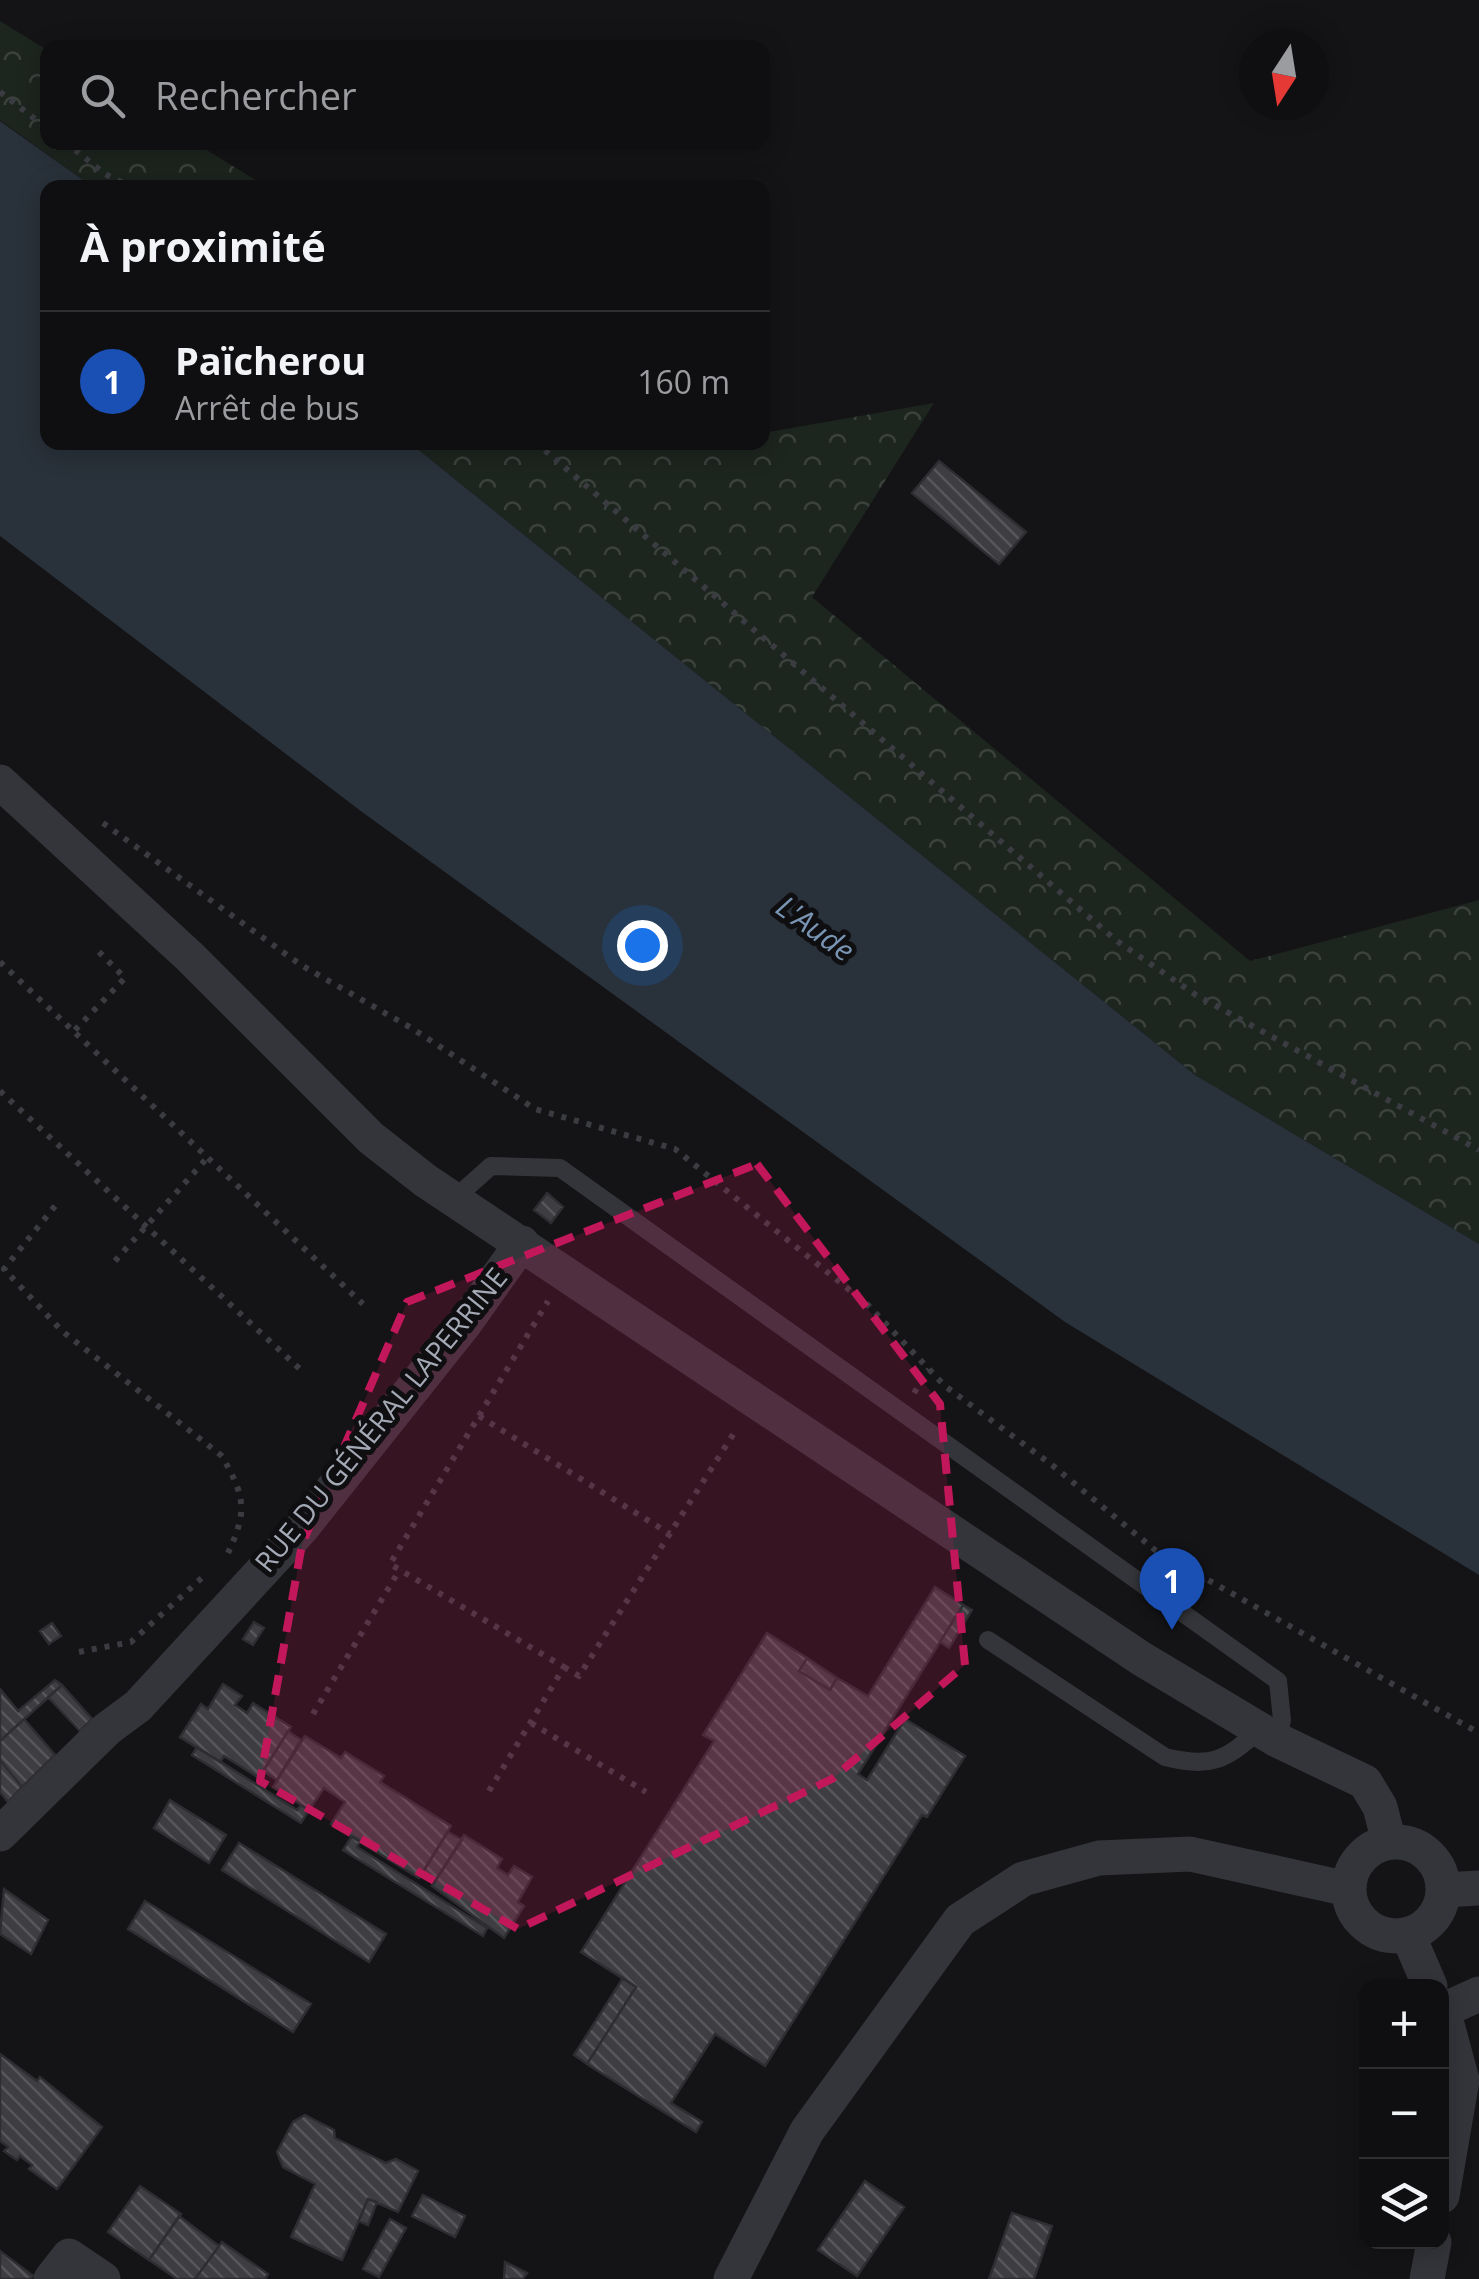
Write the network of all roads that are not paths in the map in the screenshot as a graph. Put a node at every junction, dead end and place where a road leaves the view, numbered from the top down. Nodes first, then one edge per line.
1 (0, 782) edge
2 (454, 1199) junction
3 (522, 1243) junction
4 (988, 1640) dead end
5 (1268, 1735) junction
6 (0, 1834) edge
7 (1389, 1842) junction
8 (1348, 1889) junction
9 (1462, 1889) edge
10 (1408, 1936) junction
11 (1428, 1979) edge
12 (1479, 1994) edge
13 (1449, 1999) edge
14 (1449, 2037) edge
15 (1448, 2159) edge
16 (1433, 2249) edge
17 (51, 2279) edge
18 (103, 2279) edge
19 (731, 2279) edge
20 (1427, 2279) edge

1 - 2 street, RUE DU GÉNÉRAL LAPERRINE
2 - 3 street, RUE DU GÉNÉRAL LAPERRINE
2 - 5 lane
3 - 5 street
3 - 6 street, RUE DU GÉNÉRAL LAPERRINE
4 - 5 lane
5 - 7 street
7 - 8 street
7 - 9 street
8 - 10 street
8 - 19 street
9 - 10 street
10 - 11 street
12 - 13 street
14 - 15 street
16 - 20 street
17 - 18 street

